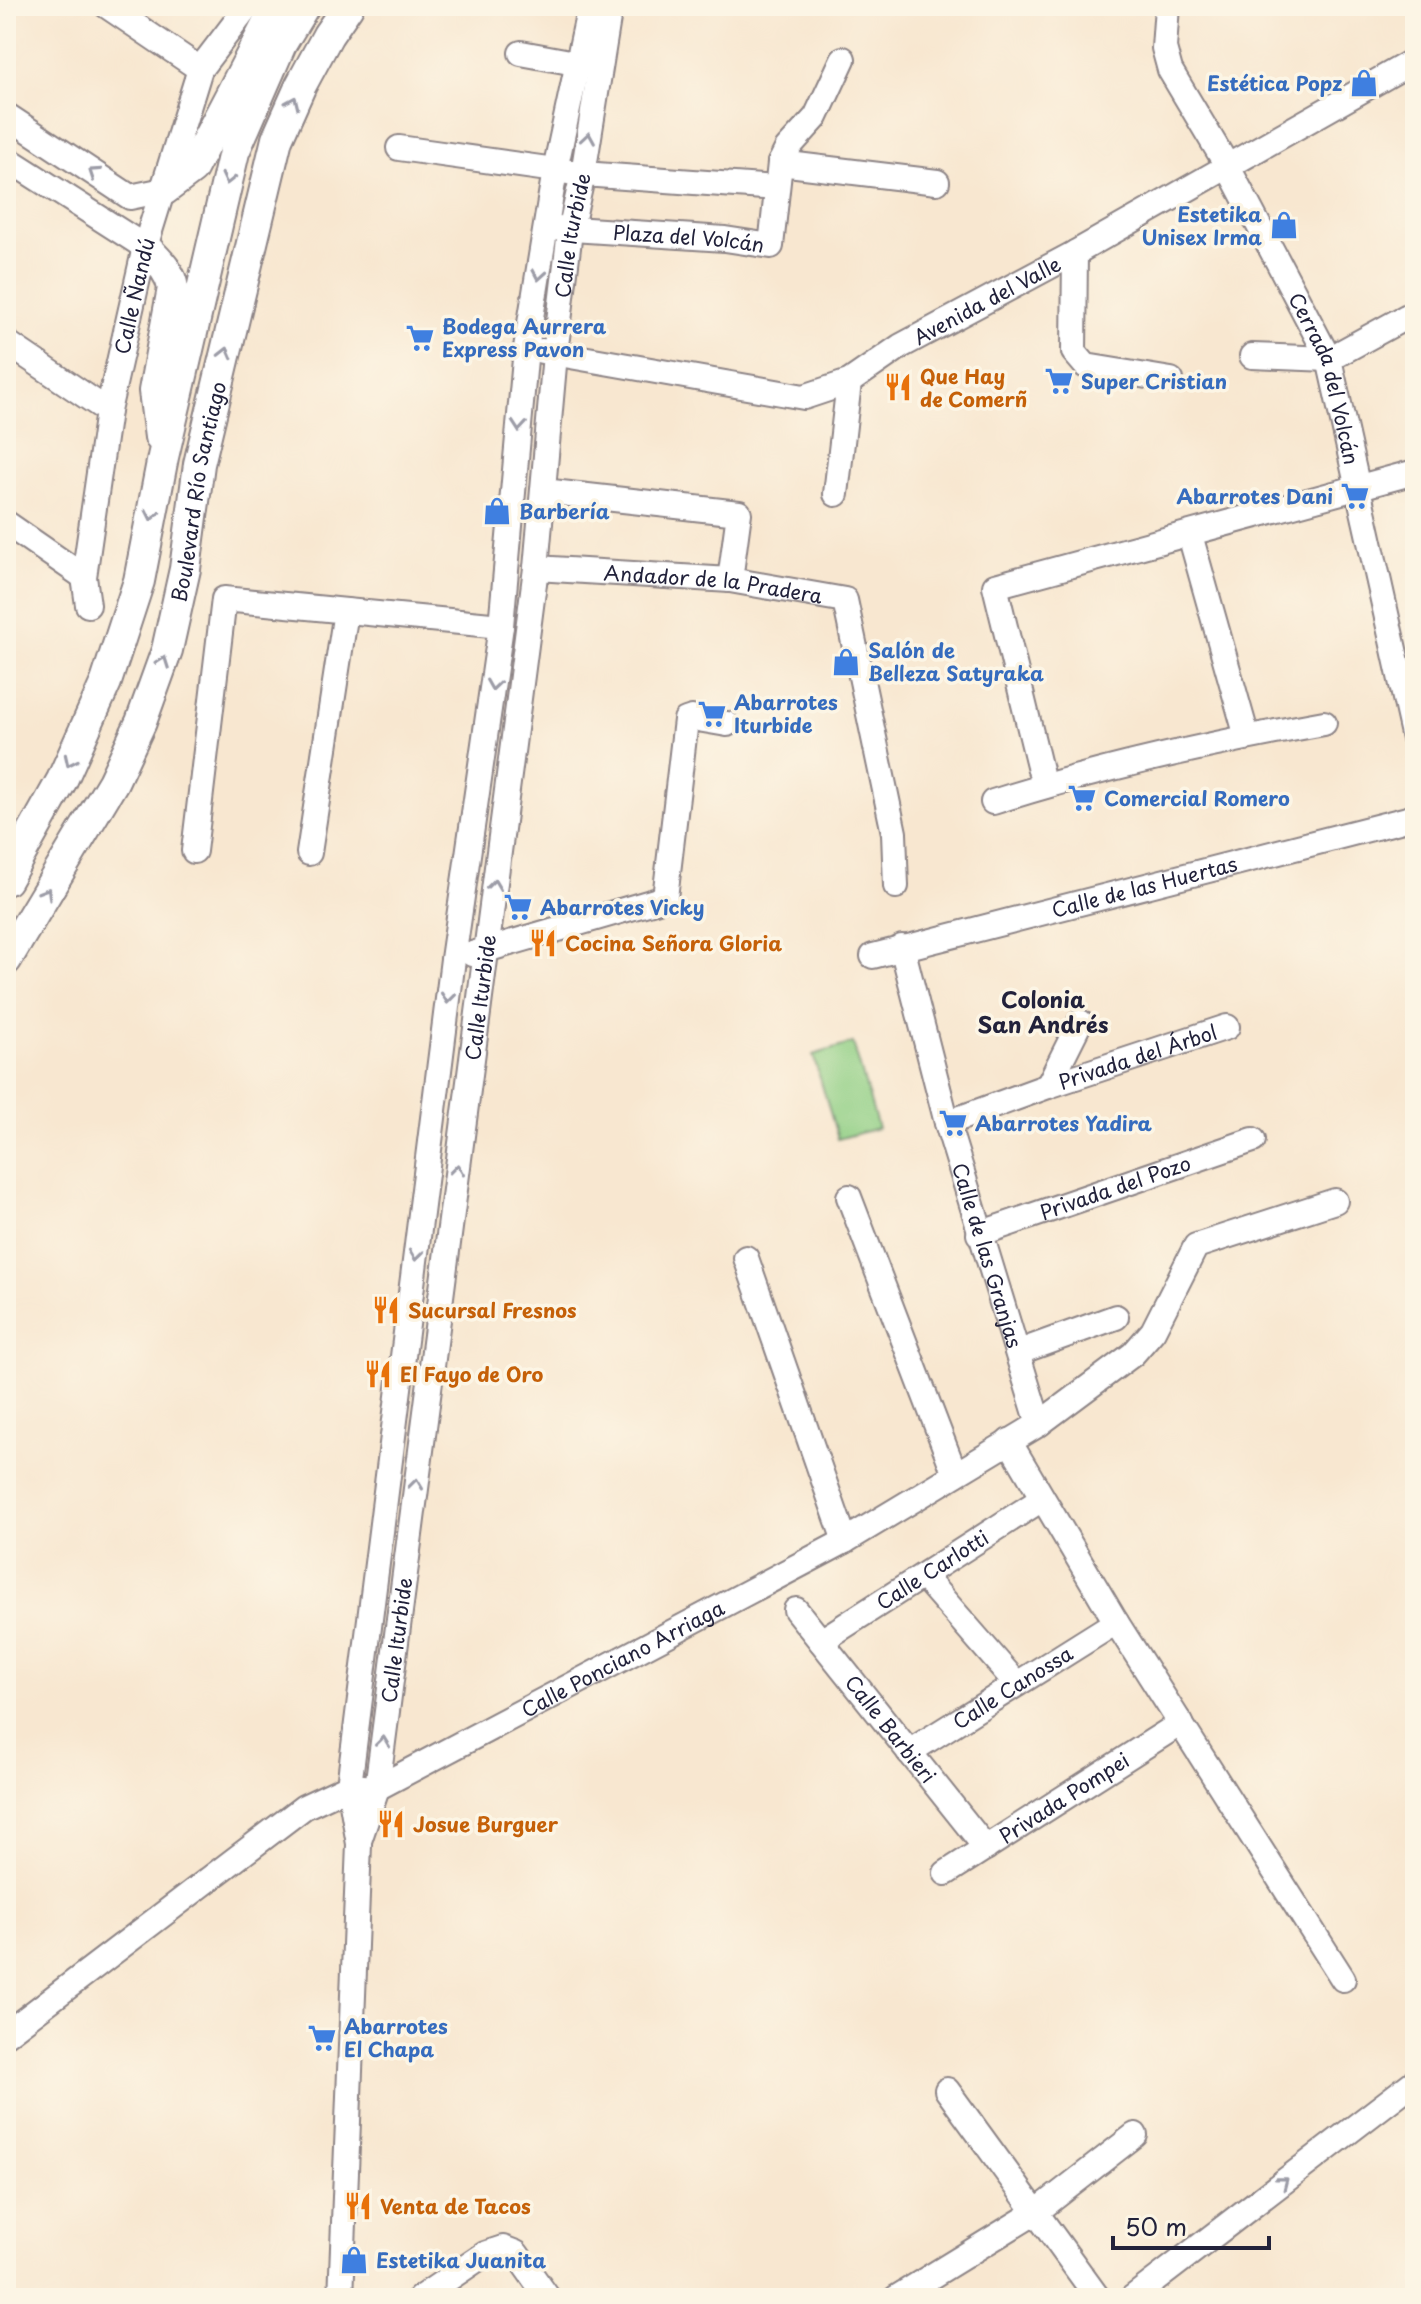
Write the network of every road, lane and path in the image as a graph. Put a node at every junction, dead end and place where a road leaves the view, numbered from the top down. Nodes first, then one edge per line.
1 (107, 6) edge
2 (248, 6) edge
3 (277, 6) edge
4 (304, 6) edge
5 (348, 6) edge
6 (590, 6) edge
7 (610, 6) edge
8 (1167, 6) edge
9 (521, 53) dead end
10 (843, 59) dead end
11 (1415, 60) edge
12 (588, 65) junction
13 (200, 69) junction
14 (6, 115) edge
15 (399, 148) dead end
16 (6, 158) edge
17 (780, 163) junction
18 (1228, 167) junction
19 (555, 170) junction
20 (583, 174) junction
21 (937, 182) dead end
22 (776, 188) junction
23 (164, 190) junction
24 (559, 229) junction
25 (145, 247) junction
26 (1075, 253) junction
27 (1415, 312) edge
28 (6, 342) edge
29 (526, 348) junction
30 (555, 354) junction
31 (1252, 356) dead end
32 (1329, 359) junction
33 (1171, 380) dead end
34 (849, 382) junction
35 (108, 411) junction
36 (163, 457) junction
37 (199, 464) junction
38 (1415, 472) edge
39 (1359, 486) junction
40 (543, 491) junction
41 (836, 494) dead end
42 (6, 523) edge
43 (1190, 535) junction
44 (536, 568) junction
45 (84, 577) junction
46 (730, 580) junction
47 (88, 605) dead end
48 (346, 611) junction
49 (501, 626) junction
50 (1324, 723) dead end
51 (727, 724) dead end
52 (1247, 737) junction
53 (1415, 743) edge
54 (1044, 786) junction
55 (993, 802) dead end
56 (1415, 817) edge
57 (194, 851) dead end
58 (309, 853) dead end
59 (6, 880) edge
60 (896, 886) dead end
61 (902, 947) junction
62 (485, 950) junction
63 (873, 956) dead end
64 (453, 959) junction
65 (6, 960) edge
66 (1080, 1022) dead end
67 (1227, 1027) dead end
68 (1048, 1086) junction
69 (947, 1123) junction
70 (1253, 1140) dead end
71 (849, 1197) dead end
72 (1335, 1201) dead end
73 (979, 1234) junction
74 (746, 1258) dead end
75 (1116, 1317) dead end
76 (1019, 1352) junction
77 (1039, 1424) junction
78 (1002, 1445) junction
79 (955, 1474) junction
80 (1035, 1504) junction
81 (845, 1541) junction
82 (923, 1576) junction
83 (796, 1610) dead end
84 (1116, 1622) junction
85 (821, 1641) junction
86 (1017, 1684) junction
87 (1181, 1723) junction
88 (909, 1752) junction
89 (349, 1786) junction
90 (377, 1788) junction
91 (359, 1844) junction
92 (986, 1848) junction
93 (946, 1873) dead end
94 (1343, 1979) dead end
95 (6, 2034) edge
96 (1415, 2081) edge
97 (947, 2090) dead end
98 (1135, 2135) dead end
99 (1036, 2212) junction
100 (341, 2298) edge
101 (420, 2298) edge
102 (548, 2298) edge
103 (896, 2298) edge
104 (1098, 2298) edge
105 (1132, 2298) edge

1 - 13 street
2 - 13 street, Calle Ñandú
3 - 23 main road
4 -> 36 main road, Boulevard Río Santiago
37 -> 5 main road, Boulevard Río Santiago
6 - 12 street, Calle Iturbide
7 - 12 street, Calle Iturbide
8 - 18 street, Cerrada del Volcán
9 - 12 street
10 - 17 street
11 - 18 street, Avenida del Valle
12 - 19 street, Calle Iturbide
20 -> 12 street, Calle Iturbide
13 - 23 street, Calle Ñandú
23 -> 14 street
15 - 19 street
16 - 25 street
17 - 21 street
17 - 22 street
18 - 26 street, Avenida del Valle
18 - 32 street, Cerrada del Volcán
19 - 20 street
19 - 24 street, Calle Iturbide
20 - 22 street
20 - 24 street, Calle Iturbide
22 - 24 street, Plaza del Volcán
23 - 25 street, Calle Ñandú
24 -> 29 street, Calle Iturbide
24 - 30 street, Calle Iturbide
25 - 35 street, Calle Ñandú
25 - 36 main road
26 - 33 street
26 - 34 street, Avenida del Valle
27 - 32 street
28 - 35 street
29 - 30 street, Avenida del Valle
29 -> 49 street, Calle Iturbide
30 - 34 street, Avenida del Valle
30 - 40 street, Calle Iturbide
31 - 32 street
32 - 39 street, Cerrada del Volcán
34 - 41 street
35 - 45 street, Calle Ñandú
36 - 37 main road
36 -> 59 main road, Boulevard Río Santiago
65 -> 37 main road, Boulevard Río Santiago
38 - 39 street
39 - 43 street
39 - 53 street, Cerrada del Volcán
40 - 44 street, Calle Iturbide
40 - 46 street
42 - 45 street
43 - 52 street
43 - 54 street
44 - 46 street, Andador de la Pradera
62 -> 44 street, Calle Iturbide
45 - 47 street, Calle Ñandú
46 - 60 street, Andador de la Pradera
48 - 49 street
48 - 57 street
48 - 58 street
49 -> 64 street, Calle Iturbide
50 - 52 street
51 - 62 street
52 - 54 street
54 - 55 street
56 - 61 street, Calle de las Huertas
61 - 63 street, Calle de las Huertas
61 - 69 street, Calle de las Granjas
62 - 64 street
90 -> 62 street, Calle Iturbide
64 -> 89 street, Calle Iturbide
66 - 68 street, Privada del Árbol
67 - 68 street, Privada del Árbol
68 - 69 street, Privada del Árbol
69 - 73 street, Calle de las Granjas
70 - 73 street, Privada del Pozo
71 - 79 street
72 - 77 street, Calle Ponciano Arriaga
73 - 76 street, Calle de las Granjas
74 - 81 street
75 - 76 street
76 - 77 street, Calle de las Granjas
77 - 78 street, Calle Ponciano Arriaga
78 - 79 street, Calle Ponciano Arriaga
78 - 80 street
79 - 81 street, Calle Ponciano Arriaga
80 - 82 street, Calle Carlotti
80 - 84 street
81 - 90 street, Calle Ponciano Arriaga
82 - 85 street, Calle Carlotti
82 - 86 street
83 - 85 street, Calle Barbieri
84 - 86 street, Calle Canossa
84 - 87 street
85 - 88 street, Calle Barbieri
86 - 88 street, Calle Canossa
87 - 92 street, Privada Pompei
87 - 94 street
88 - 92 street, Calle Barbieri
89 - 90 street
89 - 91 street, Calle Iturbide
89 - 95 street
90 - 91 street, Calle Iturbide
91 - 100 street, Calle Iturbide
92 - 93 street, Privada Pompei
105 -> 96 street
97 - 99 street
98 - 99 street
99 - 103 street
99 - 104 street
101 - 102 street

